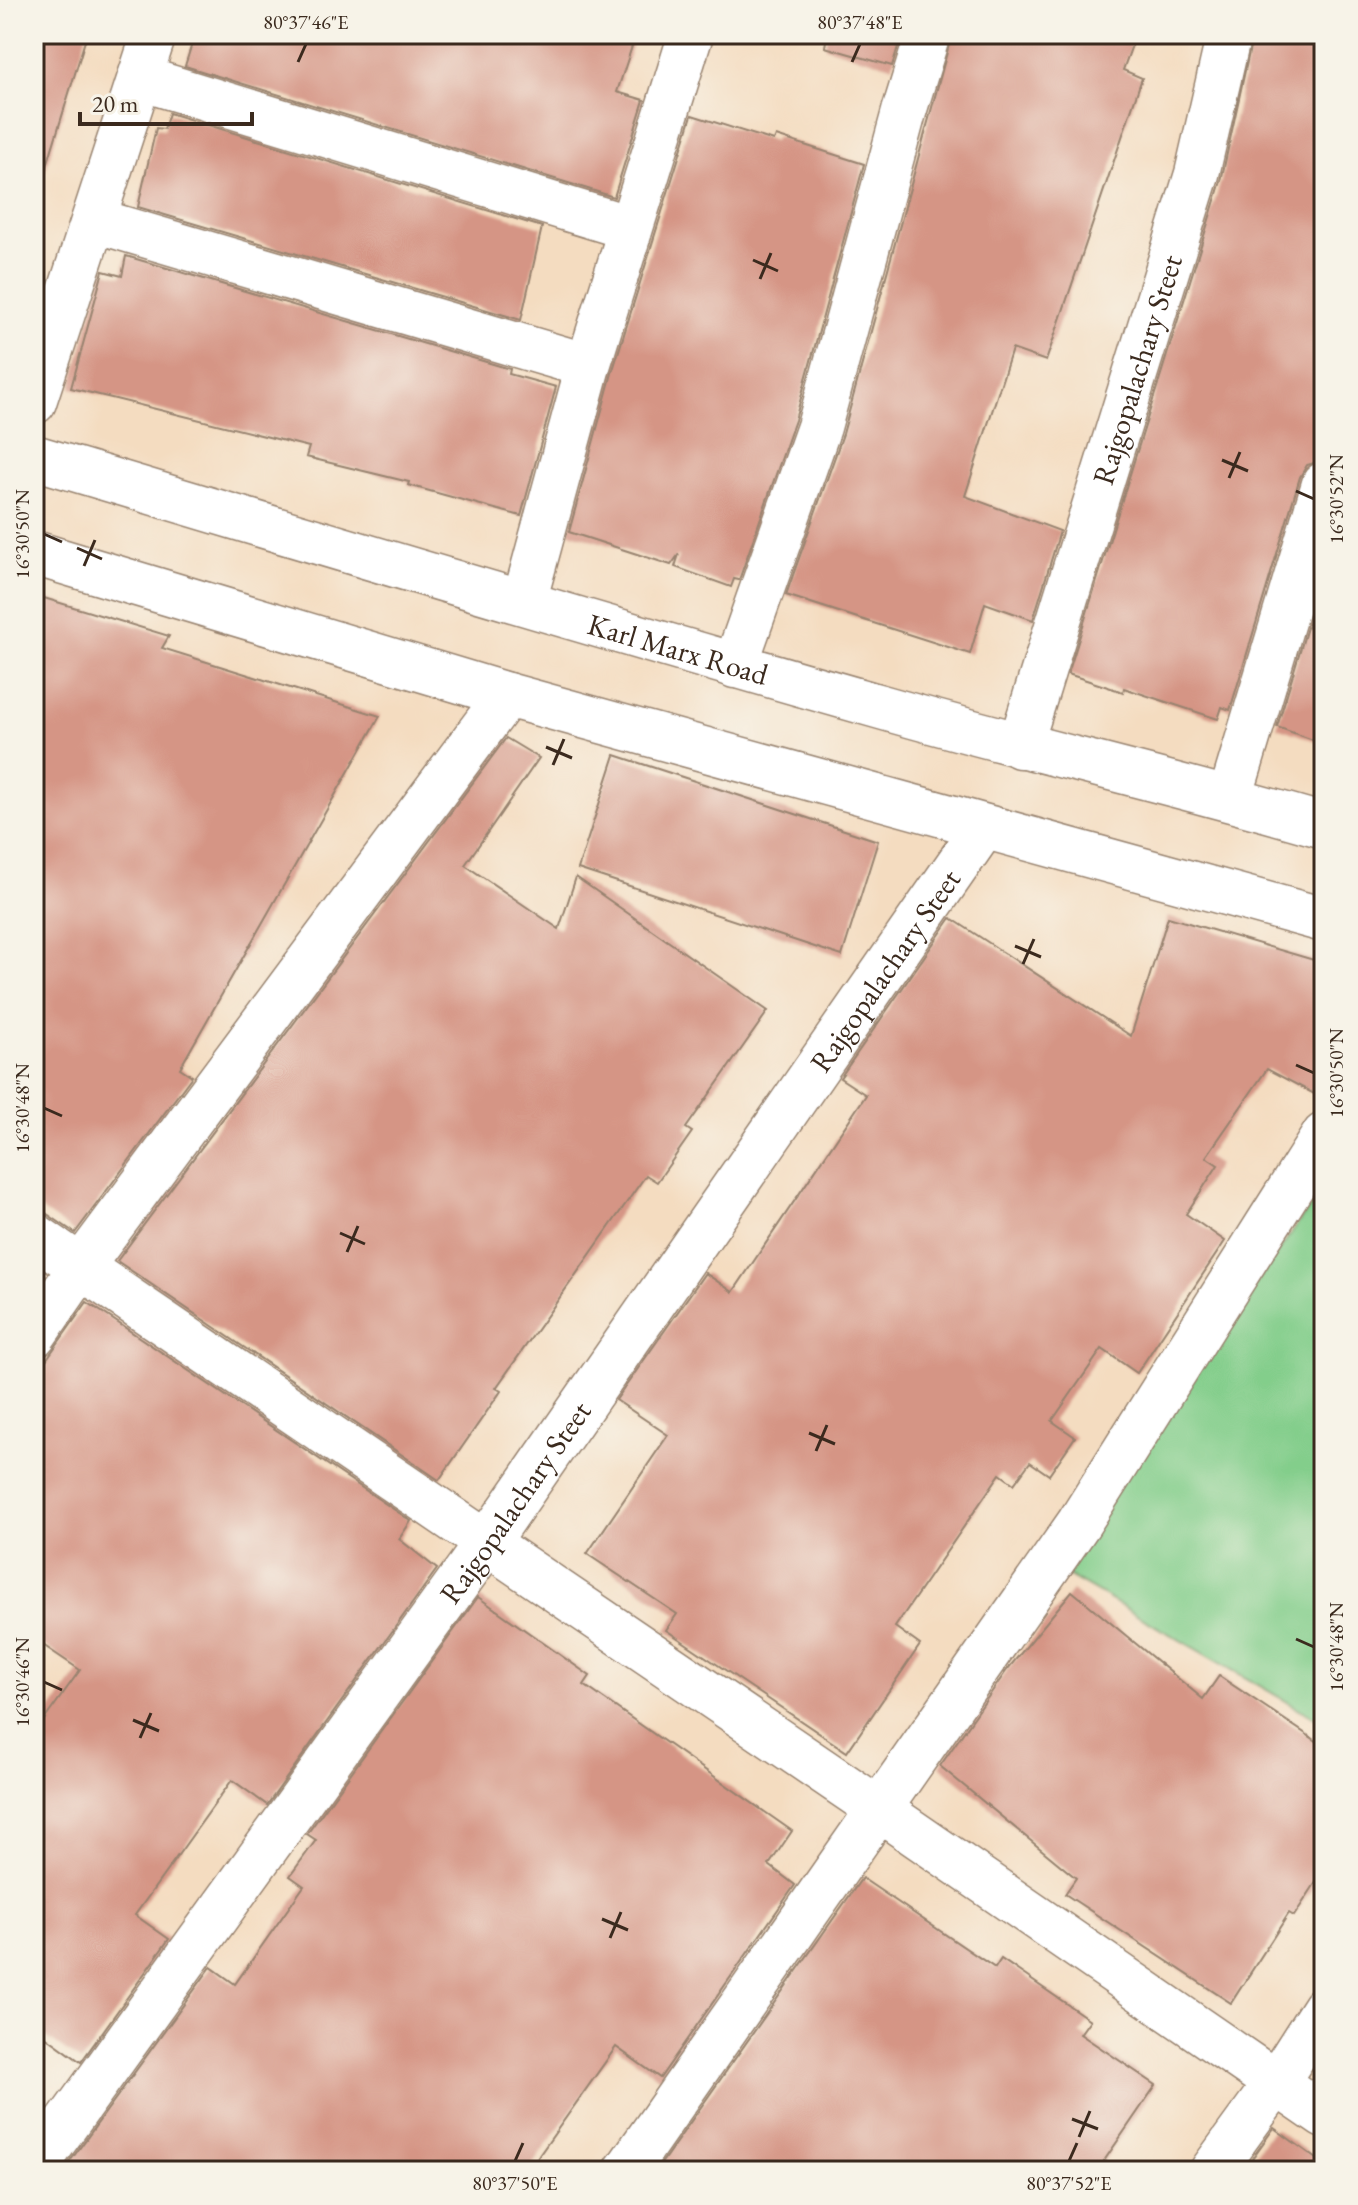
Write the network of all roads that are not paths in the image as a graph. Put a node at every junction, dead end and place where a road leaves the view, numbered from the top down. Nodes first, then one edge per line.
1 (154, 34) edge
2 (691, 34) edge
3 (928, 34) edge
4 (1229, 34) edge
5 (140, 78) junction
6 (94, 220) junction
7 (630, 228) junction
8 (588, 366) junction
9 (34, 402) edge
10 (34, 457) edge
11 (1324, 484) edge
12 (34, 553) edge
13 (524, 602) junction
14 (735, 666) junction
15 (507, 695) junction
16 (1020, 746) junction
17 (1230, 798) junction
18 (1324, 826) edge
19 (984, 827) junction
20 (1324, 920) edge
21 (1324, 1135) edge
22 (34, 1235) edge
23 (81, 1267) junction
24 (34, 1335) edge
25 (486, 1544) junction
26 (880, 1810) junction
27 (1324, 2008) edge
28 (1276, 2083) junction
29 (1324, 2116) edge
30 (34, 2169) edge
31 (626, 2171) edge
32 (1212, 2171) edge

1 - 5 street
2 - 7 street
3 - 14 street
4 - 16 street, Rajgopalachary Steet
5 - 6 street
5 - 7 street
6 - 8 street
6 - 9 street
7 - 8 street
8 - 13 street
10 - 13 street, Karl Marx Road
11 - 17 street
12 - 15 street
13 - 14 street, Karl Marx Road
14 - 16 street, Karl Marx Road
15 - 19 street
15 - 23 street
16 - 17 street, Karl Marx Road
17 - 18 street, Karl Marx Road
19 - 20 street
19 - 25 street, Rajgopalachary Steet
21 - 26 street
22 - 23 street
23 - 24 street
23 - 25 street
25 - 26 street
25 - 30 street, Rajgopalachary Steet
26 - 28 street
26 - 31 street
27 - 28 street
28 - 29 street
28 - 32 street

